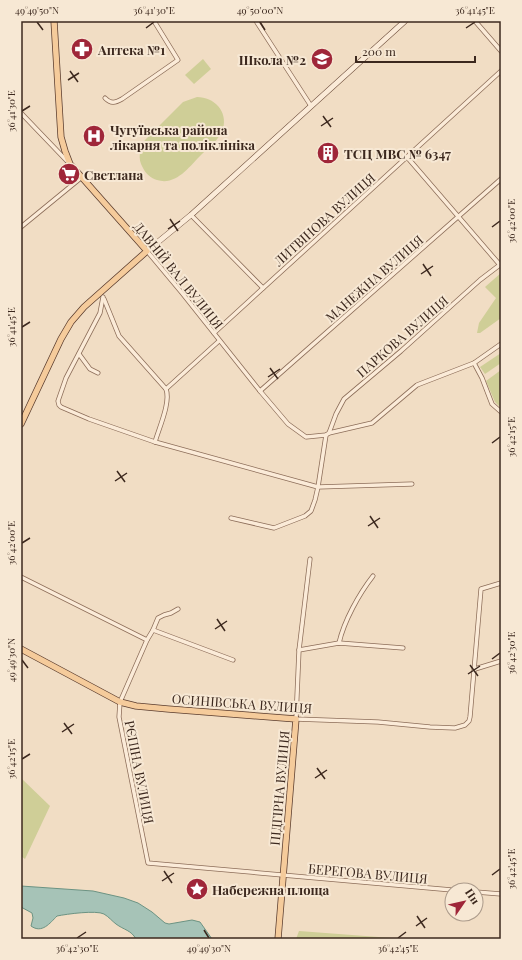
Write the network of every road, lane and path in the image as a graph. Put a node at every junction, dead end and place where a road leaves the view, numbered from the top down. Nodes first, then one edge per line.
1 (54, 21) edge
2 (154, 21) edge
3 (256, 21) edge
4 (405, 21) edge
5 (475, 21) edge
6 (501, 51) edge
7 (501, 71) edge
8 (105, 98) dead end
9 (311, 106) junction
10 (21, 113) edge
11 (407, 157) junction
12 (70, 164) junction
13 (82, 177) junction
14 (501, 180) edge
15 (191, 215) junction
16 (459, 217) junction
17 (21, 226) edge
18 (147, 251) junction
19 (500, 265) edge
20 (263, 288) junction
21 (102, 295) junction
22 (214, 333) junction
23 (219, 341) junction
24 (501, 344) edge
25 (79, 354) junction
26 (474, 363) junction
27 (98, 373) dead end
28 (166, 389) junction
29 (260, 391) junction
30 (501, 412) edge
31 (21, 424) edge
32 (327, 434) junction
33 (155, 442) junction
34 (412, 484) dead end
35 (318, 486) junction
36 (231, 518) dead end
37 (310, 559) dead end
38 (373, 576) dead end
39 (21, 577) edge
40 (501, 583) edge
41 (178, 609) dead end
42 (153, 630) junction
43 (147, 640) junction
44 (338, 643) junction
45 (403, 648) dead end
46 (21, 649) edge
47 (299, 650) junction
48 (233, 660) dead end
49 (501, 661) edge
50 (475, 670) junction
51 (120, 702) junction
52 (296, 718) junction
53 (283, 876) junction
54 (444, 889) edge
55 (484, 893) edge
56 (501, 894) edge
57 (278, 939) edge

1 - 12 main road
2 - 8 street
3 - 9 street
4 - 9 street
5 - 6 street
7 - 11 street, ЛИТВІНОВА ВУЛИЦЯ
9 - 15 street
10 - 12 street, ДАВНІЙ ВАЛ ВУЛИЦЯ
11 - 16 street
11 - 20 street, ЛИТВІНОВА ВУЛИЦЯ
12 - 13 main road, ДАВНІЙ ВАЛ ВУЛИЦЯ
13 - 17 street
13 - 18 main road, ДАВНІЙ ВАЛ ВУЛИЦЯ
14 - 16 street, МАНЕЖНА ВУЛИЦЯ
15 - 18 street
15 - 20 street
16 - 19 street
16 - 29 street, МАНЕЖНА ВУЛИЦЯ
18 - 21 main road
18 - 22 street, ДАВНІЙ ВАЛ ВУЛИЦЯ
19 - 32 street, ПАРКОВА ВУЛИЦЯ
20 - 22 street, ЛИТВІНОВА ВУЛИЦЯ
21 - 25 street
21 - 28 street
21 - 31 main road
22 - 23 street, ДАВНІЙ ВАЛ ВУЛИЦЯ
23 - 28 street
23 - 29 street, ДАВНІЙ ВАЛ ВУЛИЦЯ
24 - 26 street, ДАВНІЙ ВАЛ ВУЛИЦЯ
25 - 27 street
25 - 33 street
26 - 30 street
26 - 32 street, ДАВНІЙ ВАЛ ВУЛИЦЯ
28 - 33 street
29 - 32 street, ДАВНІЙ ВАЛ ВУЛИЦЯ
32 - 35 street, ПАРКОВА ВУЛИЦЯ
33 - 35 street
34 - 35 street
35 - 36 street, ПАРКОВА ВУЛИЦЯ
37 - 47 street, ПІДГІРНА ВУЛИЦЯ
38 - 44 street
39 - 43 street
40 - 50 street
41 - 42 street, РЄПІНА ВУЛИЦЯ
42 - 43 street, РЄПІНА ВУЛИЦЯ
42 - 48 street
43 - 51 street, РЄПІНА ВУЛИЦЯ
44 - 45 street
44 - 47 street
46 - 51 main road, ОСИНІВСЬКА ВУЛИЦЯ
47 - 52 street, ПІДГІРНА ВУЛИЦЯ
49 - 50 street
50 - 52 street, ОСИНІВСЬКА ВУЛИЦЯ
51 - 52 main road, ОСИНІВСЬКА ВУЛИЦЯ
51 - 53 street, РЄПІНА ВУЛИЦЯ
52 - 53 main road, ПІДГІРНА ВУЛИЦЯ
53 - 54 street, БЕРЕГОВА ВУЛИЦЯ
53 - 57 main road, ПІДГІРНА ВУЛИЦЯ
55 - 56 street

